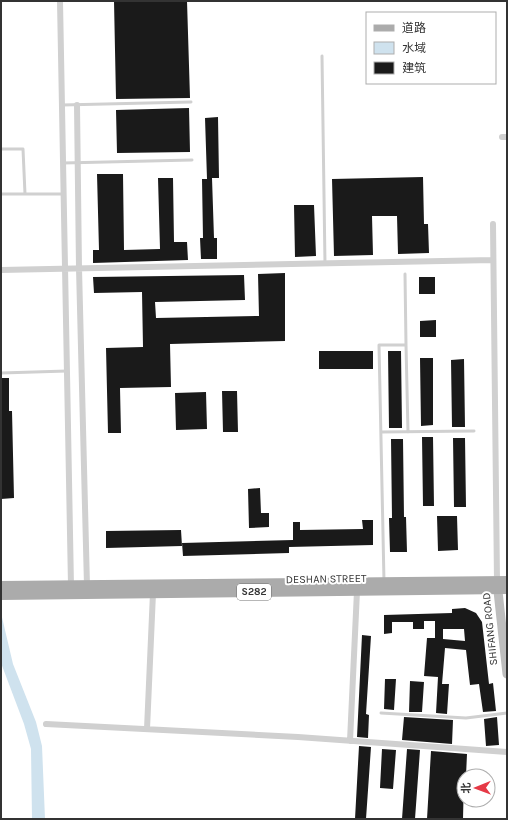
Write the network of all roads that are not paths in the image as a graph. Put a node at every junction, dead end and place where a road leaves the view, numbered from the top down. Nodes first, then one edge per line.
1 (60, 1) edge
2 (322, 56) dead end
3 (191, 102) dead end
4 (62, 105) junction
5 (77, 105) junction
6 (1, 149) edge
7 (192, 160) dead end
8 (63, 163) junction
9 (78, 163) junction
10 (1, 194) edge
11 (25, 194) junction
12 (64, 194) junction
13 (493, 224) dead end
14 (493, 260) junction
15 (325, 264) junction
16 (65, 268) junction
17 (79, 268) junction
18 (1, 270) edge
19 (405, 274) dead end
20 (406, 345) junction
21 (67, 371) junction
22 (1, 373) edge
23 (474, 431) dead end
24 (381, 432) junction
25 (408, 432) junction
26 (384, 582) junction
27 (502, 585) edge
28 (1, 586) edge
29 (71, 586) junction
30 (87, 586) junction
31 (357, 591) junction
32 (152, 594) junction
33 (1, 595) edge
34 (507, 674) edge
35 (381, 713) dead end
36 (507, 713) edge
37 (46, 724) dead end
38 (147, 729) junction
39 (350, 741) junction
40 (507, 752) edge

1 - 4 street
2 - 15 lane
3 - 5 lane
4 - 5 lane
4 - 8 street
5 - 9 street
6 - 11 lane
7 - 9 lane
8 - 9 lane
8 - 12 street
9 - 17 street
10 - 11 lane
11 - 12 lane
12 - 16 street
13 - 14 street
14 - 15 street
14 - 27 street
15 - 17 street
16 - 17 street
16 - 18 street
16 - 21 street
17 - 30 street
19 - 20 lane
20 - 24 lane
20 - 25 lane
21 - 22 lane
21 - 29 street
23 - 25 lane
24 - 25 lane
24 - 26 lane
26 - 27 main road, DESHAN STREET / S282
26 - 30 main road, DESHAN STREET / S282
27 - 31 main road, DESHAN STREET / S282
27 - 34 street, SHIFANG ROAD
28 - 29 main road, DESHAN STREET / S282
29 - 30 main road, DESHAN STREET / S282
31 - 32 main road, DESHAN STREET / S282
31 - 39 street
32 - 33 main road, DESHAN STREET / S282
32 - 38 street
35 - 36 lane
37 - 38 street
38 - 39 street
39 - 40 street

